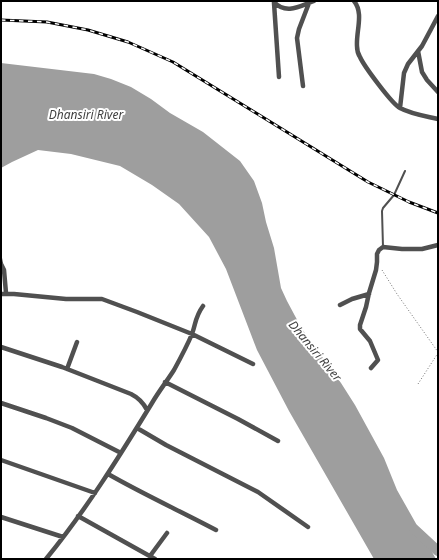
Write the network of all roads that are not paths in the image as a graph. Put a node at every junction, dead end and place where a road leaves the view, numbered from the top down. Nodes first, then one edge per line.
1 (354, 1) edge
2 (274, 2) edge
3 (312, 2) edge
4 (438, 16) edge
5 (418, 51) junction
6 (279, 76) dead end
7 (303, 86) dead end
8 (438, 92) edge
9 (400, 108) junction
10 (438, 119) edge
11 (404, 171) dead end
12 (438, 245) edge
13 (383, 247) junction
14 (1, 258) edge
15 (1, 264) edge
16 (3, 294) edge
17 (369, 294) junction
18 (340, 305) dead end
19 (203, 306) dead end
20 (192, 334) junction
21 (77, 342) dead end
22 (1, 347) edge
23 (253, 364) dead end
24 (371, 368) dead end
25 (68, 369) junction
26 (165, 382) junction
27 (1, 403) edge
28 (147, 410) junction
29 (137, 428) junction
30 (278, 442) dead end
31 (121, 453) junction
32 (1, 460) edge
33 (108, 474) junction
34 (95, 493) junction
35 (78, 516) junction
36 (1, 517) edge
37 (308, 527) dead end
38 (216, 530) dead end
39 (167, 533) dead end
40 (63, 537) junction
41 (152, 558) edge
42 (46, 559) edge

1 - 9 street
2 - 3 street
2 - 6 street
3 - 7 street
4 - 5 street
5 - 8 street
5 - 9 street
9 - 10 street
11 - 13 lane
12 - 13 street
13 - 17 street
14 - 15 lane
15 - 16 street
16 - 20 street
17 - 18 street
17 - 24 street
19 - 20 street
20 - 23 street
20 - 26 street
21 - 25 street
22 - 25 street
25 - 28 street
26 - 28 street
26 - 30 street
27 - 31 street
28 - 29 street
29 - 31 street
29 - 37 street
31 - 33 street
32 - 34 street
33 - 34 street
33 - 38 street
34 - 35 street
35 - 40 street
35 - 41 street
36 - 40 street
39 - 41 street
40 - 42 street

